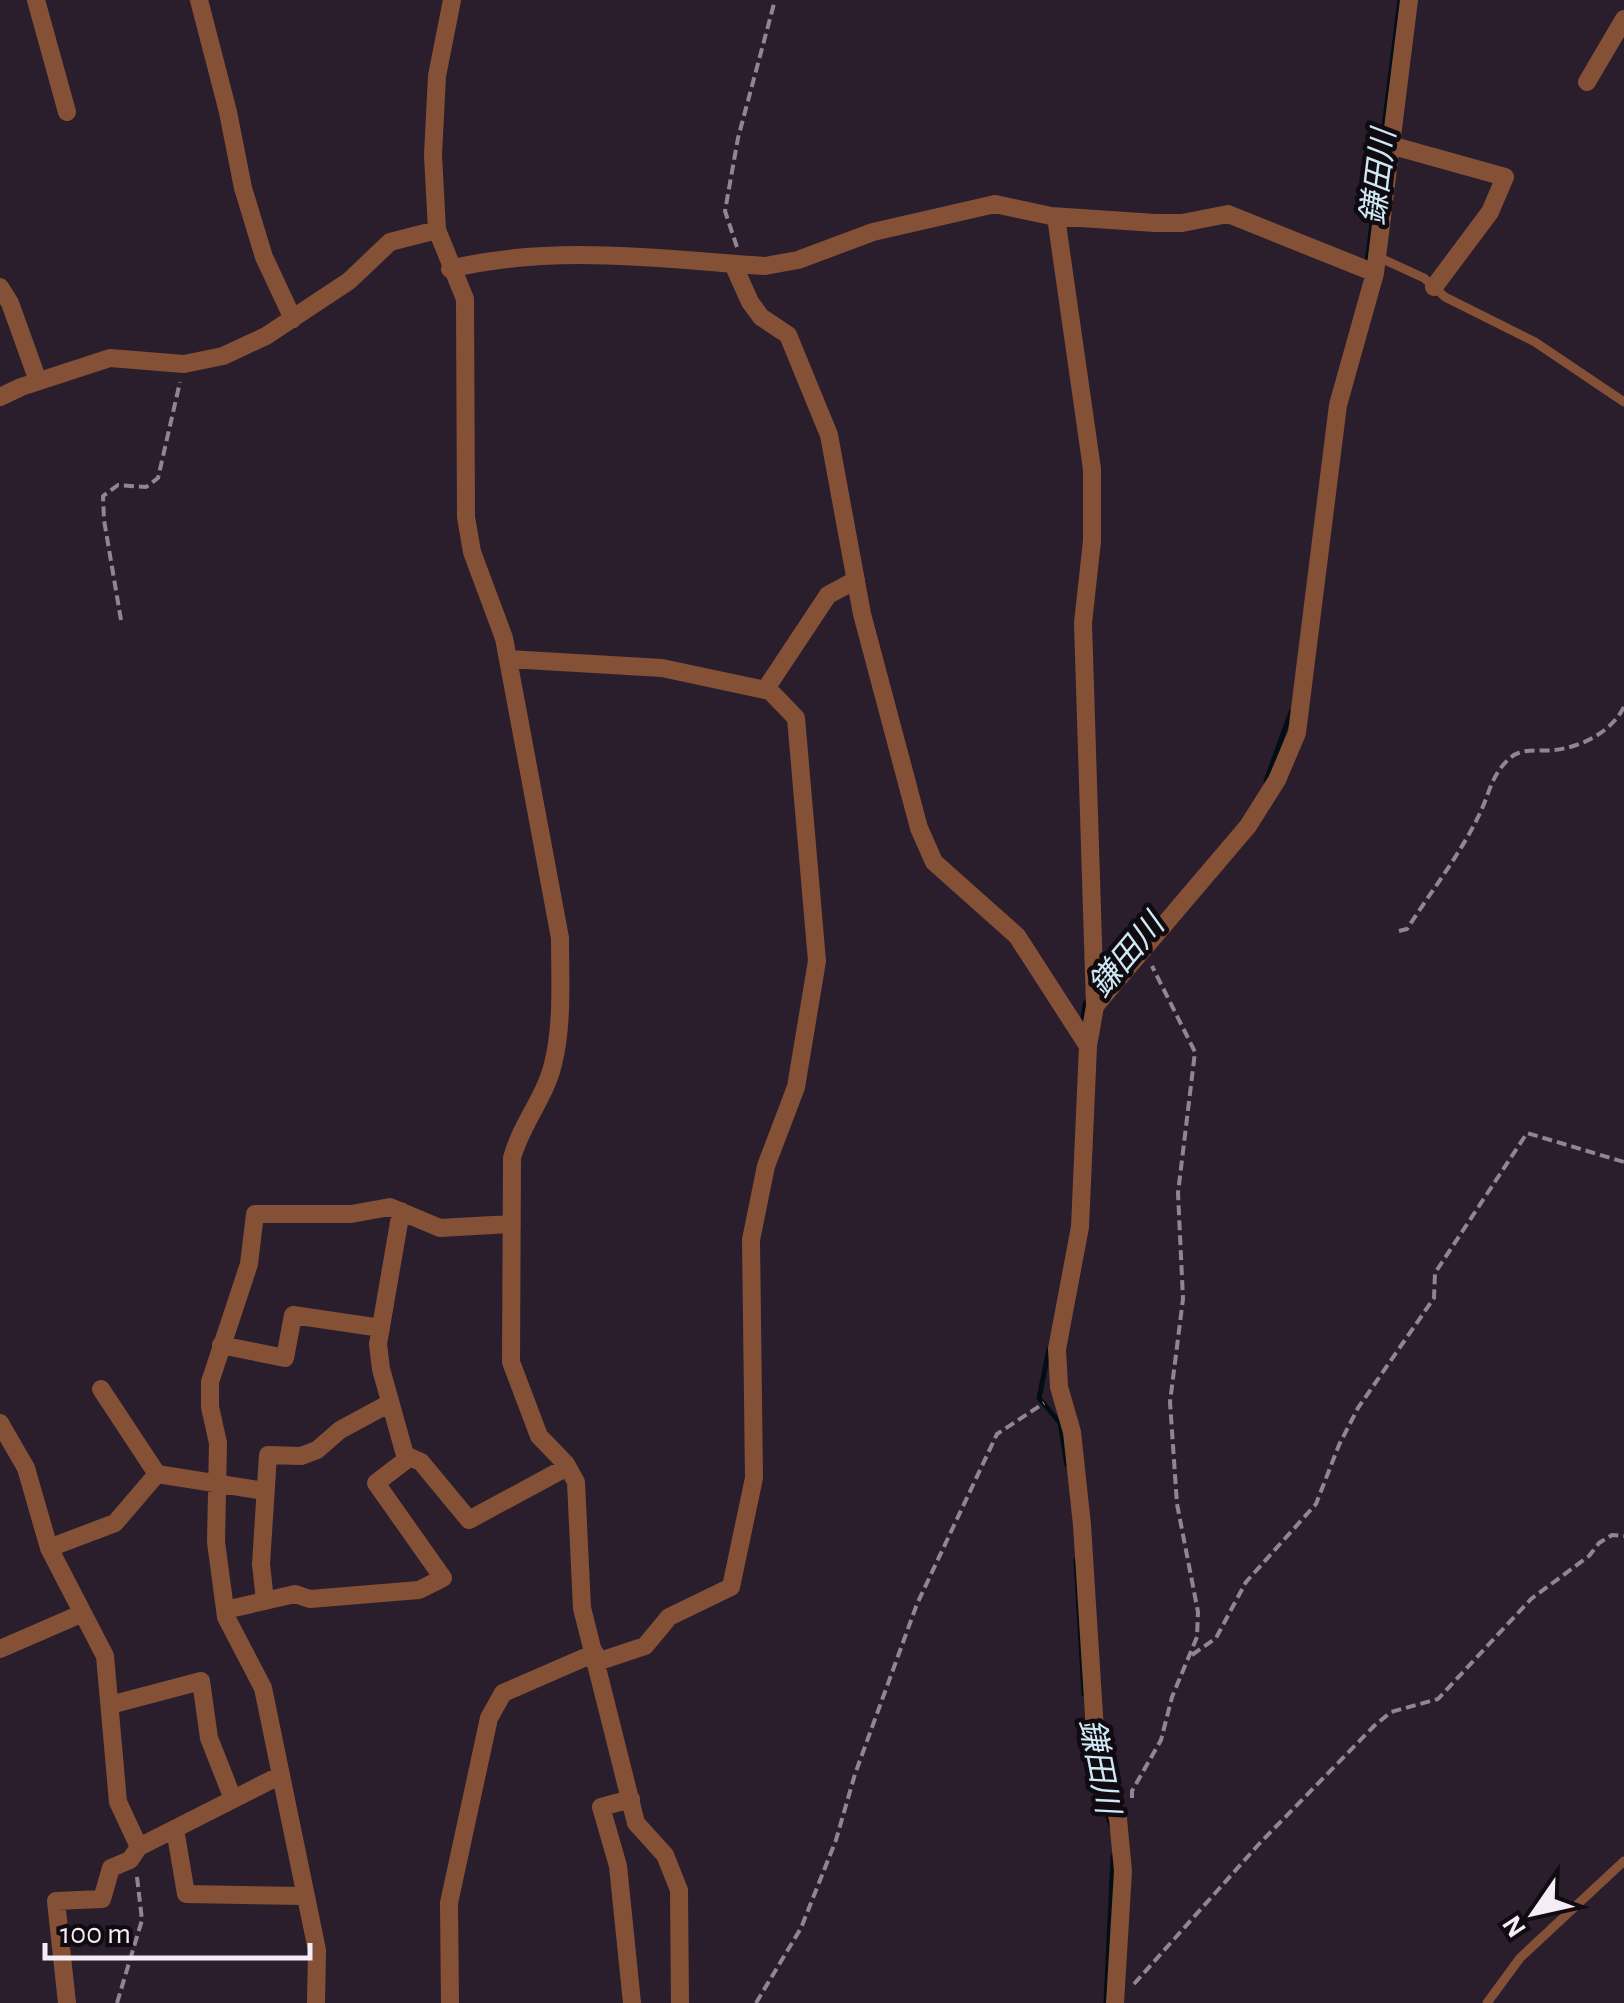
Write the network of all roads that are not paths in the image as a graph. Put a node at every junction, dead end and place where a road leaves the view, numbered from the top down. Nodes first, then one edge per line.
1 (36, 0) edge
2 (199, 0) edge
3 (452, 0) edge
4 (1409, 0) edge
5 (1624, 19) edge
6 (1587, 82) dead end
7 (67, 112) dead end
8 (1390, 144) junction
9 (1056, 216) junction
10 (436, 230) junction
11 (738, 264) junction
12 (1376, 264) junction
13 (450, 269) junction
14 (0, 286) edge
15 (1434, 287) junction
16 (293, 319) junction
17 (38, 381) junction
18 (0, 397) edge
19 (1624, 402) edge
20 (856, 580) junction
21 (508, 659) junction
22 (765, 690) junction
23 (1095, 1006) junction
24 (1088, 1046) junction
25 (401, 1211) junction
26 (512, 1224) junction
27 (381, 1328) junction
28 (221, 1345) junction
29 (100, 1389) dead end
30 (390, 1403) junction
31 (0, 1423) edge
32 (410, 1457) junction
33 (567, 1467) junction
34 (157, 1474) junction
35 (216, 1483) junction
36 (264, 1491) junction
37 (50, 1548) junction
38 (266, 1600) junction
39 (225, 1610) junction
40 (83, 1613) junction
41 (0, 1649) edge
42 (596, 1658) junction
43 (110, 1705) junction
44 (281, 1775) junction
45 (234, 1799) junction
46 (630, 1799) junction
47 (175, 1829) junction
48 (134, 1854) junction
49 (1624, 1862) edge
50 (306, 1896) junction
51 (1122, 1996) edge
52 (67, 2003) edge
53 (316, 2003) edge
54 (450, 2003) edge
55 (632, 2003) edge
56 (680, 2003) edge
57 (1487, 2003) edge

1 - 7 street
2 - 16 street
3 - 10 street
4 - 8 street
5 - 6 street
8 - 12 street
8 - 15 street
9 - 11 street
9 - 12 street
9 - 23 street
10 - 13 street
10 - 16 street
11 - 13 street
11 - 20 street
12 - 15 lane
12 - 23 street
13 - 21 street
14 - 17 street
15 - 19 lane
16 - 17 street
17 - 18 street
20 - 22 street
20 - 24 street
21 - 22 street
21 - 26 street
22 - 42 street
23 - 24 street
24 - 51 street
25 - 26 street
25 - 27 street
25 - 28 street
26 - 33 street
27 - 28 street
27 - 30 street
28 - 35 street
29 - 34 street
30 - 32 street
30 - 36 street
31 - 37 street
32 - 33 street
32 - 38 street
33 - 42 street
34 - 35 street
34 - 37 street
35 - 36 street
35 - 39 street
36 - 38 street
37 - 40 street
38 - 39 street
39 - 44 street
40 - 41 street
40 - 43 street
42 - 46 street
42 - 54 street
43 - 45 street
43 - 48 street
44 - 45 street
44 - 50 street
45 - 47 street
46 - 55 street
46 - 56 street
47 - 48 street
47 - 50 street
48 - 52 street
49 - 57 lane
50 - 53 street

